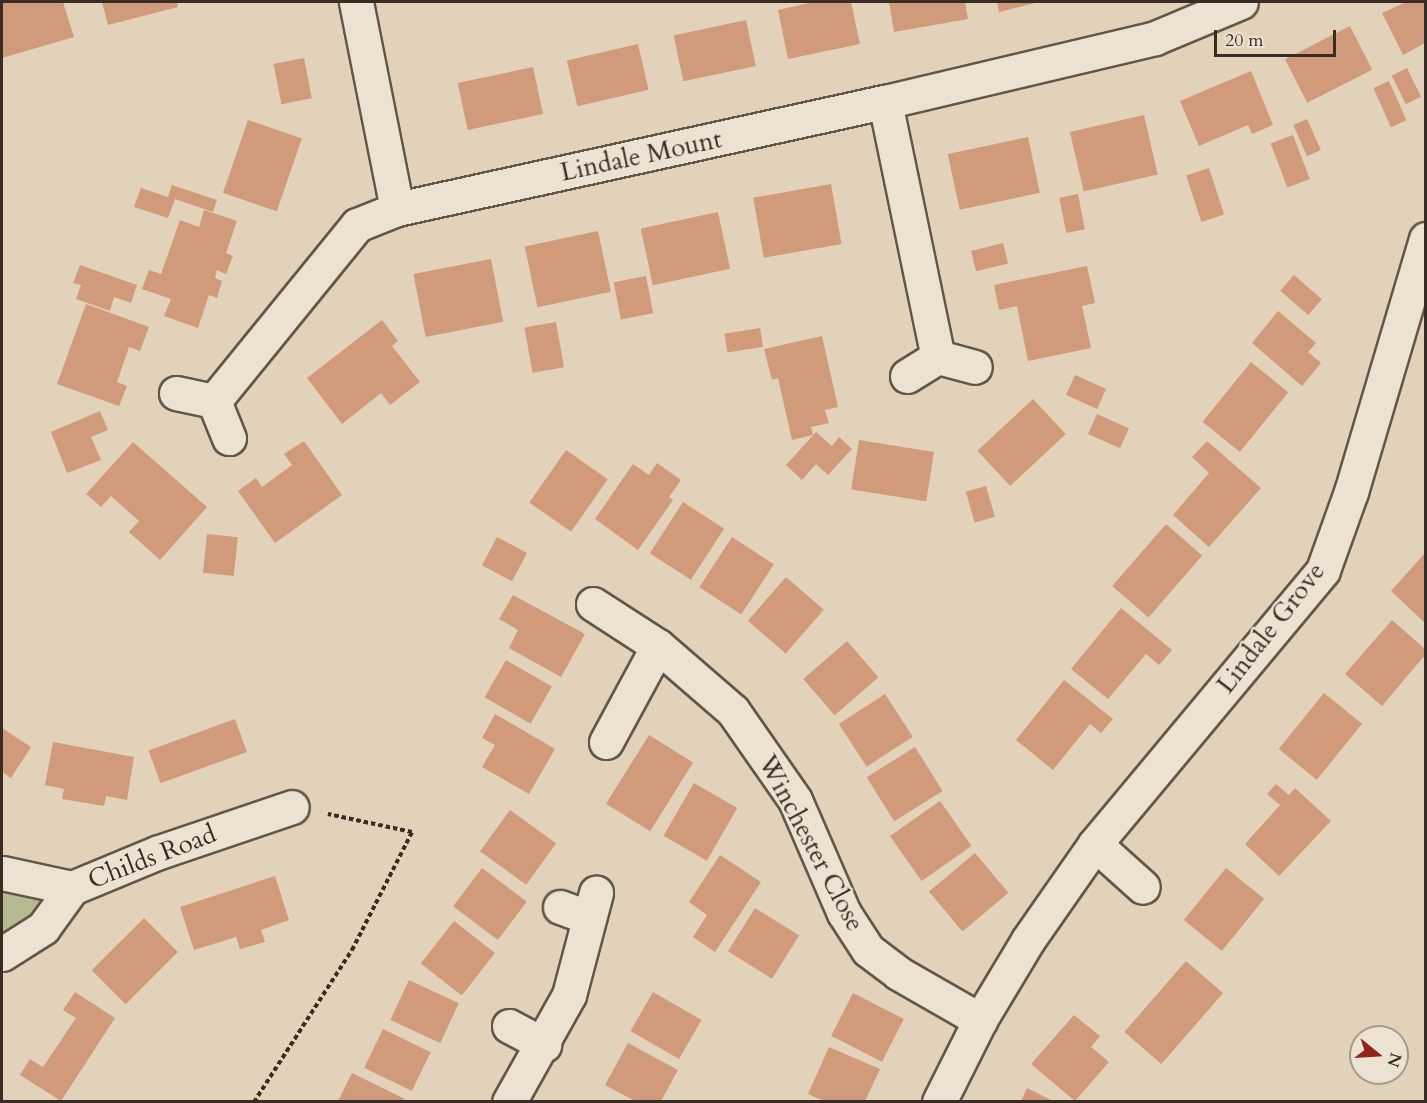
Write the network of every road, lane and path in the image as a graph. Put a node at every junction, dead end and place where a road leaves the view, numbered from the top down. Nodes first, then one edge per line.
1 (356, 2) edge
2 (1241, 2) edge
3 (885, 102) junction
4 (397, 209) junction
5 (1425, 239) edge
6 (938, 357) junction
7 (975, 367) dead end
8 (906, 376) dead end
9 (176, 393) dead end
10 (214, 401) junction
11 (229, 438) dead end
12 (593, 604) dead end
13 (658, 646) junction
14 (606, 742) dead end
15 (292, 807) joint
16 (1095, 844) junction
17 (2, 873) edge
18 (1143, 887) dead end
19 (72, 888) junction
20 (582, 906) dead end
21 (2, 954) edge
22 (980, 1020) junction
23 (508, 1026) dead end
24 (544, 1045) junction
25 (254, 1101) edge
26 (509, 1101) edge
27 (939, 1101) edge

1 - 4 street
2 - 3 street, Lindale Mount
3 - 4 street, Lindale Mount
3 - 6 street
4 - 10 street, Lindale Mount
5 - 16 street, Lindale Grove
6 - 7 street
6 - 8 street
9 - 10 street
10 - 11 street
12 - 13 street, Winchester Close
13 - 14 street
13 - 22 street, Winchester Close
15 - 19 street, Childs Road
15 - 25 path
16 - 18 street
16 - 22 street, Lindale Grove
17 - 19 street
19 - 21 street, Childs Road
20 - 24 street
22 - 27 street, Lindale Grove
23 - 24 street
24 - 26 street

